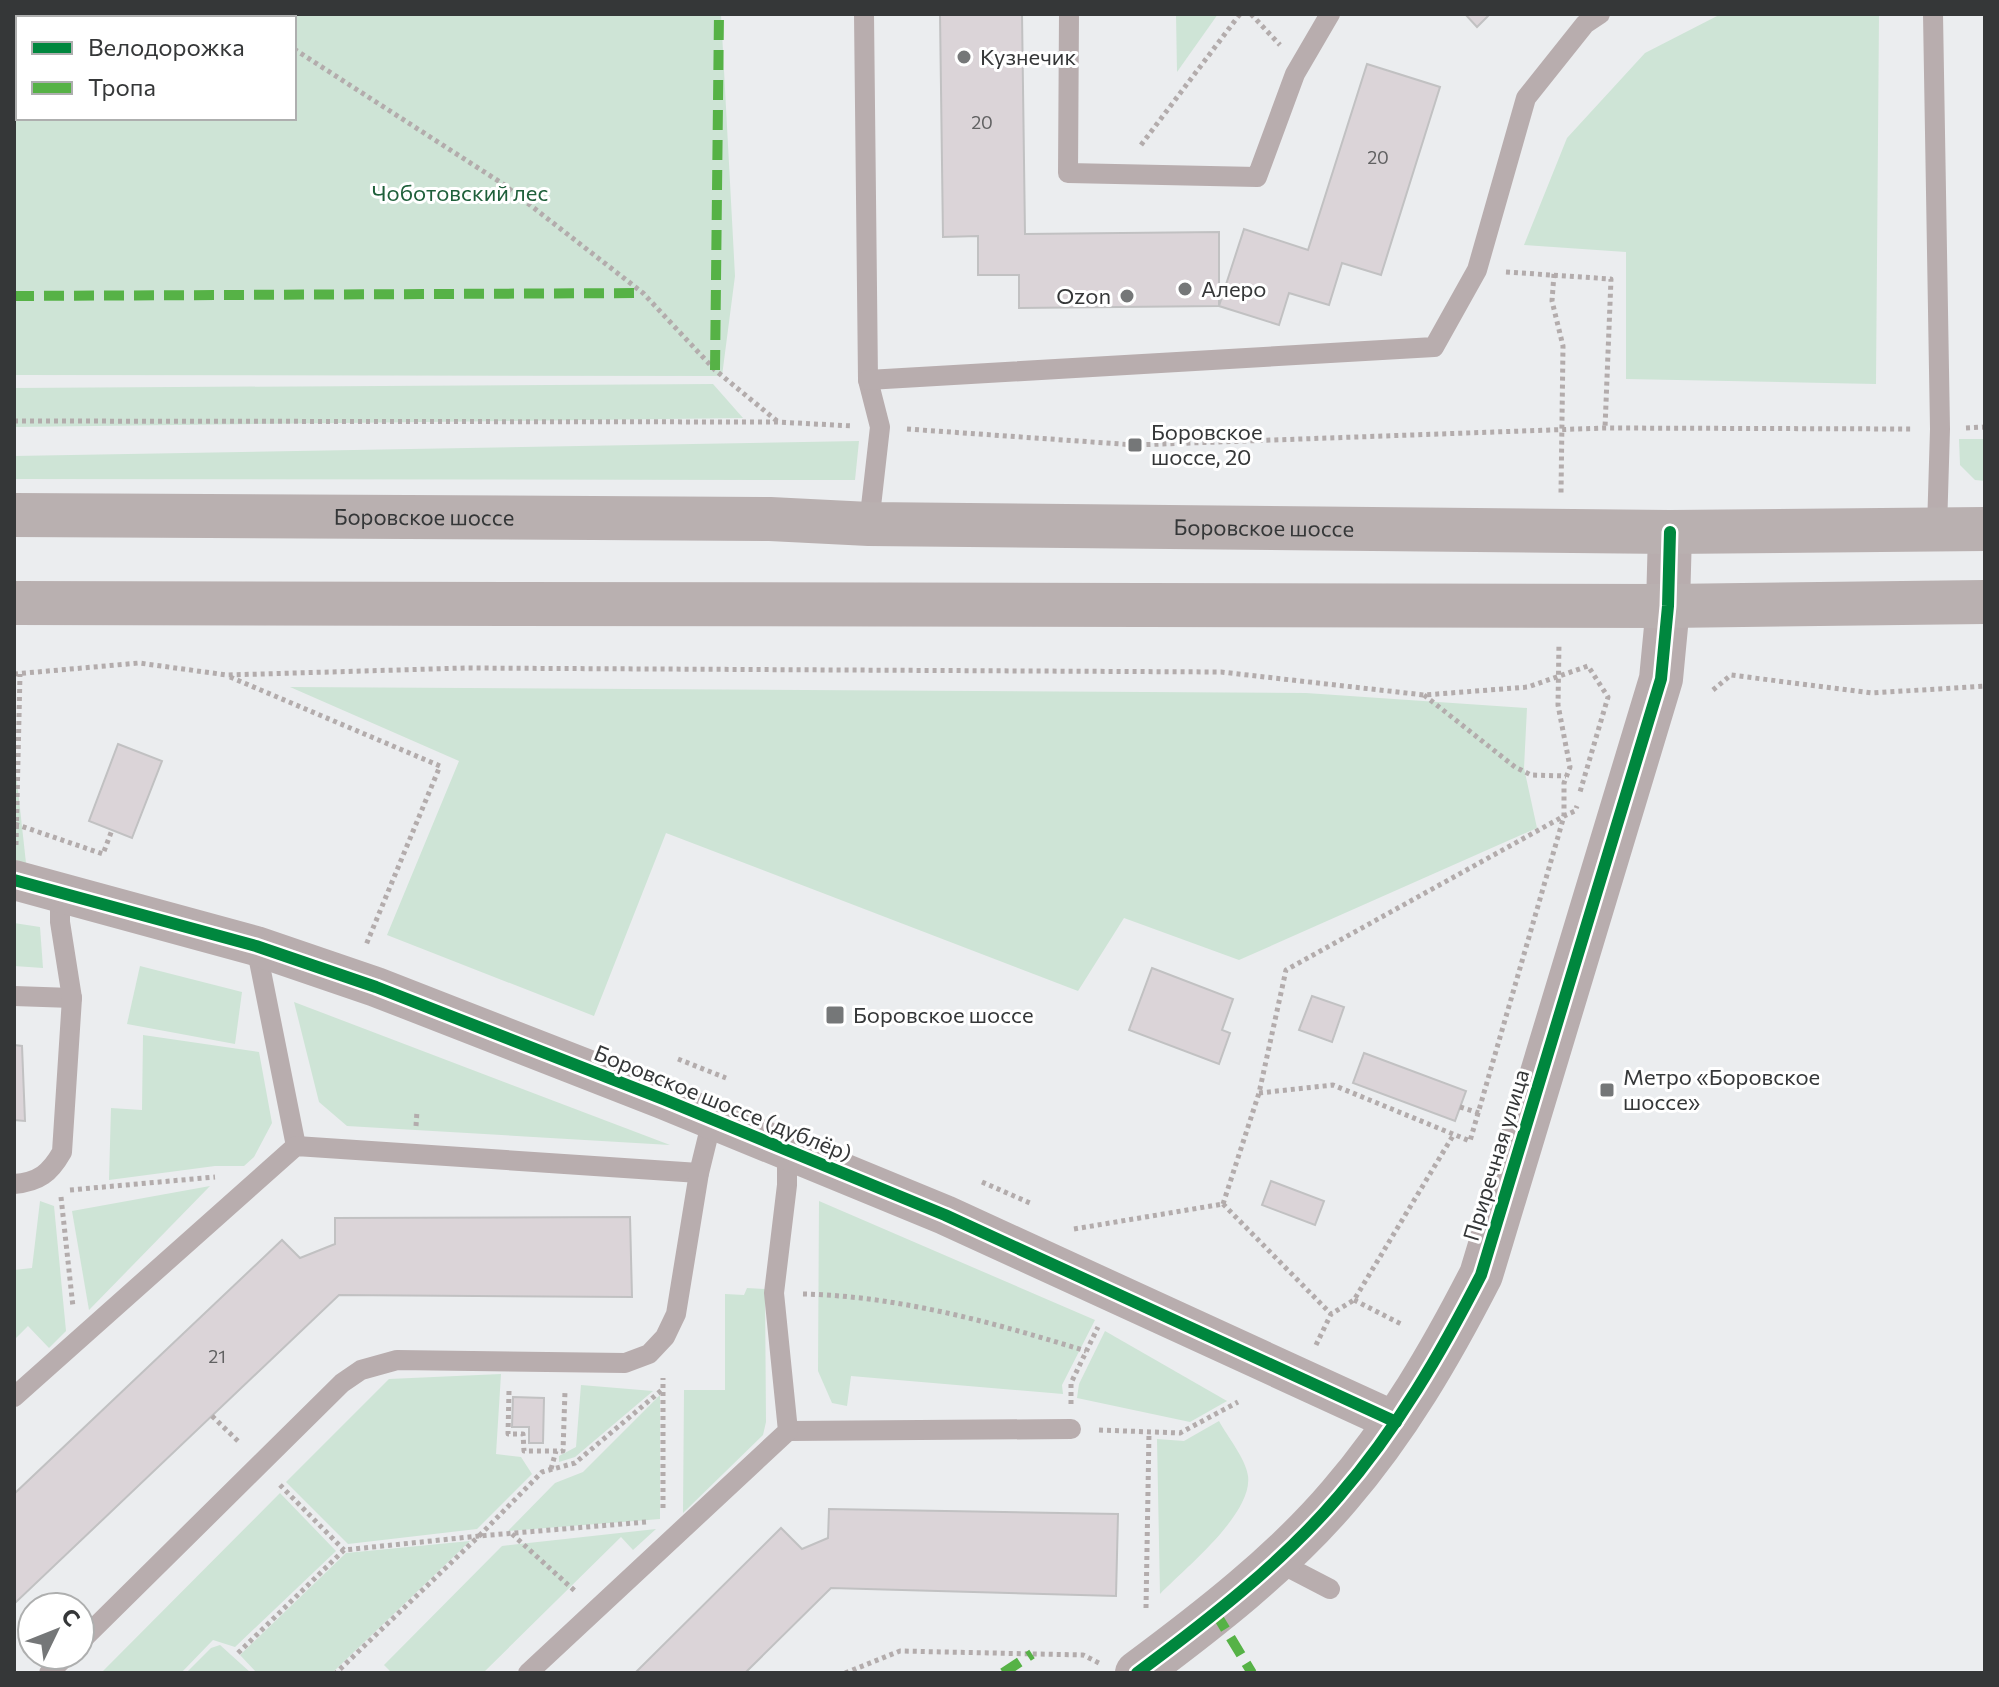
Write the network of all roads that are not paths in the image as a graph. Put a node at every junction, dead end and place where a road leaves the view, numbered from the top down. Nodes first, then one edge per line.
1 (864, 14) edge
2 (1069, 14) edge
3 (1330, 14) edge
4 (1600, 14) edge
5 (1933, 14) edge
6 (868, 380) junction
7 (14, 515) edge
8 (869, 524) junction
9 (1937, 529) junction
10 (1985, 529) edge
11 (1670, 532) junction
12 (1985, 602) edge
13 (14, 603) edge
14 (1668, 606) junction
15 (14, 880) edge
16 (60, 893) junction
17 (256, 946) junction
18 (14, 996) edge
19 (72, 998) junction
20 (712, 1120) junction
21 (296, 1146) junction
22 (787, 1150) junction
23 (699, 1173) junction
24 (14, 1184) edge
25 (14, 1397) edge
26 (1396, 1422) junction
27 (1071, 1429) road end
28 (788, 1431) junction
29 (1274, 1560) junction
30 (1330, 1589) dead end
31 (96, 1626) edge
32 (1121, 1670) edge
33 (528, 1673) edge

1 - 6 lane
2 - 3 lane
4 - 6 lane
5 - 9 lane
6 - 8 lane
7 - 8 main road, Боровское шоссе
8 - 11 main road, Боровское шоссе
9 - 10 main road, Боровское шоссе
9 - 11 main road, Боровское шоссе
11 - 14 street, Приречная улица
12 - 14 main road
13 - 14 main road
14 - 26 street, Приречная улица
15 - 16 street, Боровское шоссе (дублёр)
16 - 17 street, Боровское шоссе (дублёр)
16 - 19 lane
17 - 20 street, Боровское шоссе (дублёр)
17 - 21 lane
18 - 19 lane
19 - 24 lane
20 - 22 street, Боровское шоссе (дублёр)
20 - 23 lane
21 - 23 lane
21 - 25 lane
22 - 26 street, Боровское шоссе (дублёр)
22 - 28 lane
23 - 31 lane
26 - 29 street, Приречная улица
27 - 28 lane
28 - 33 lane
29 - 30 lane
29 - 32 street, Приречная улица

